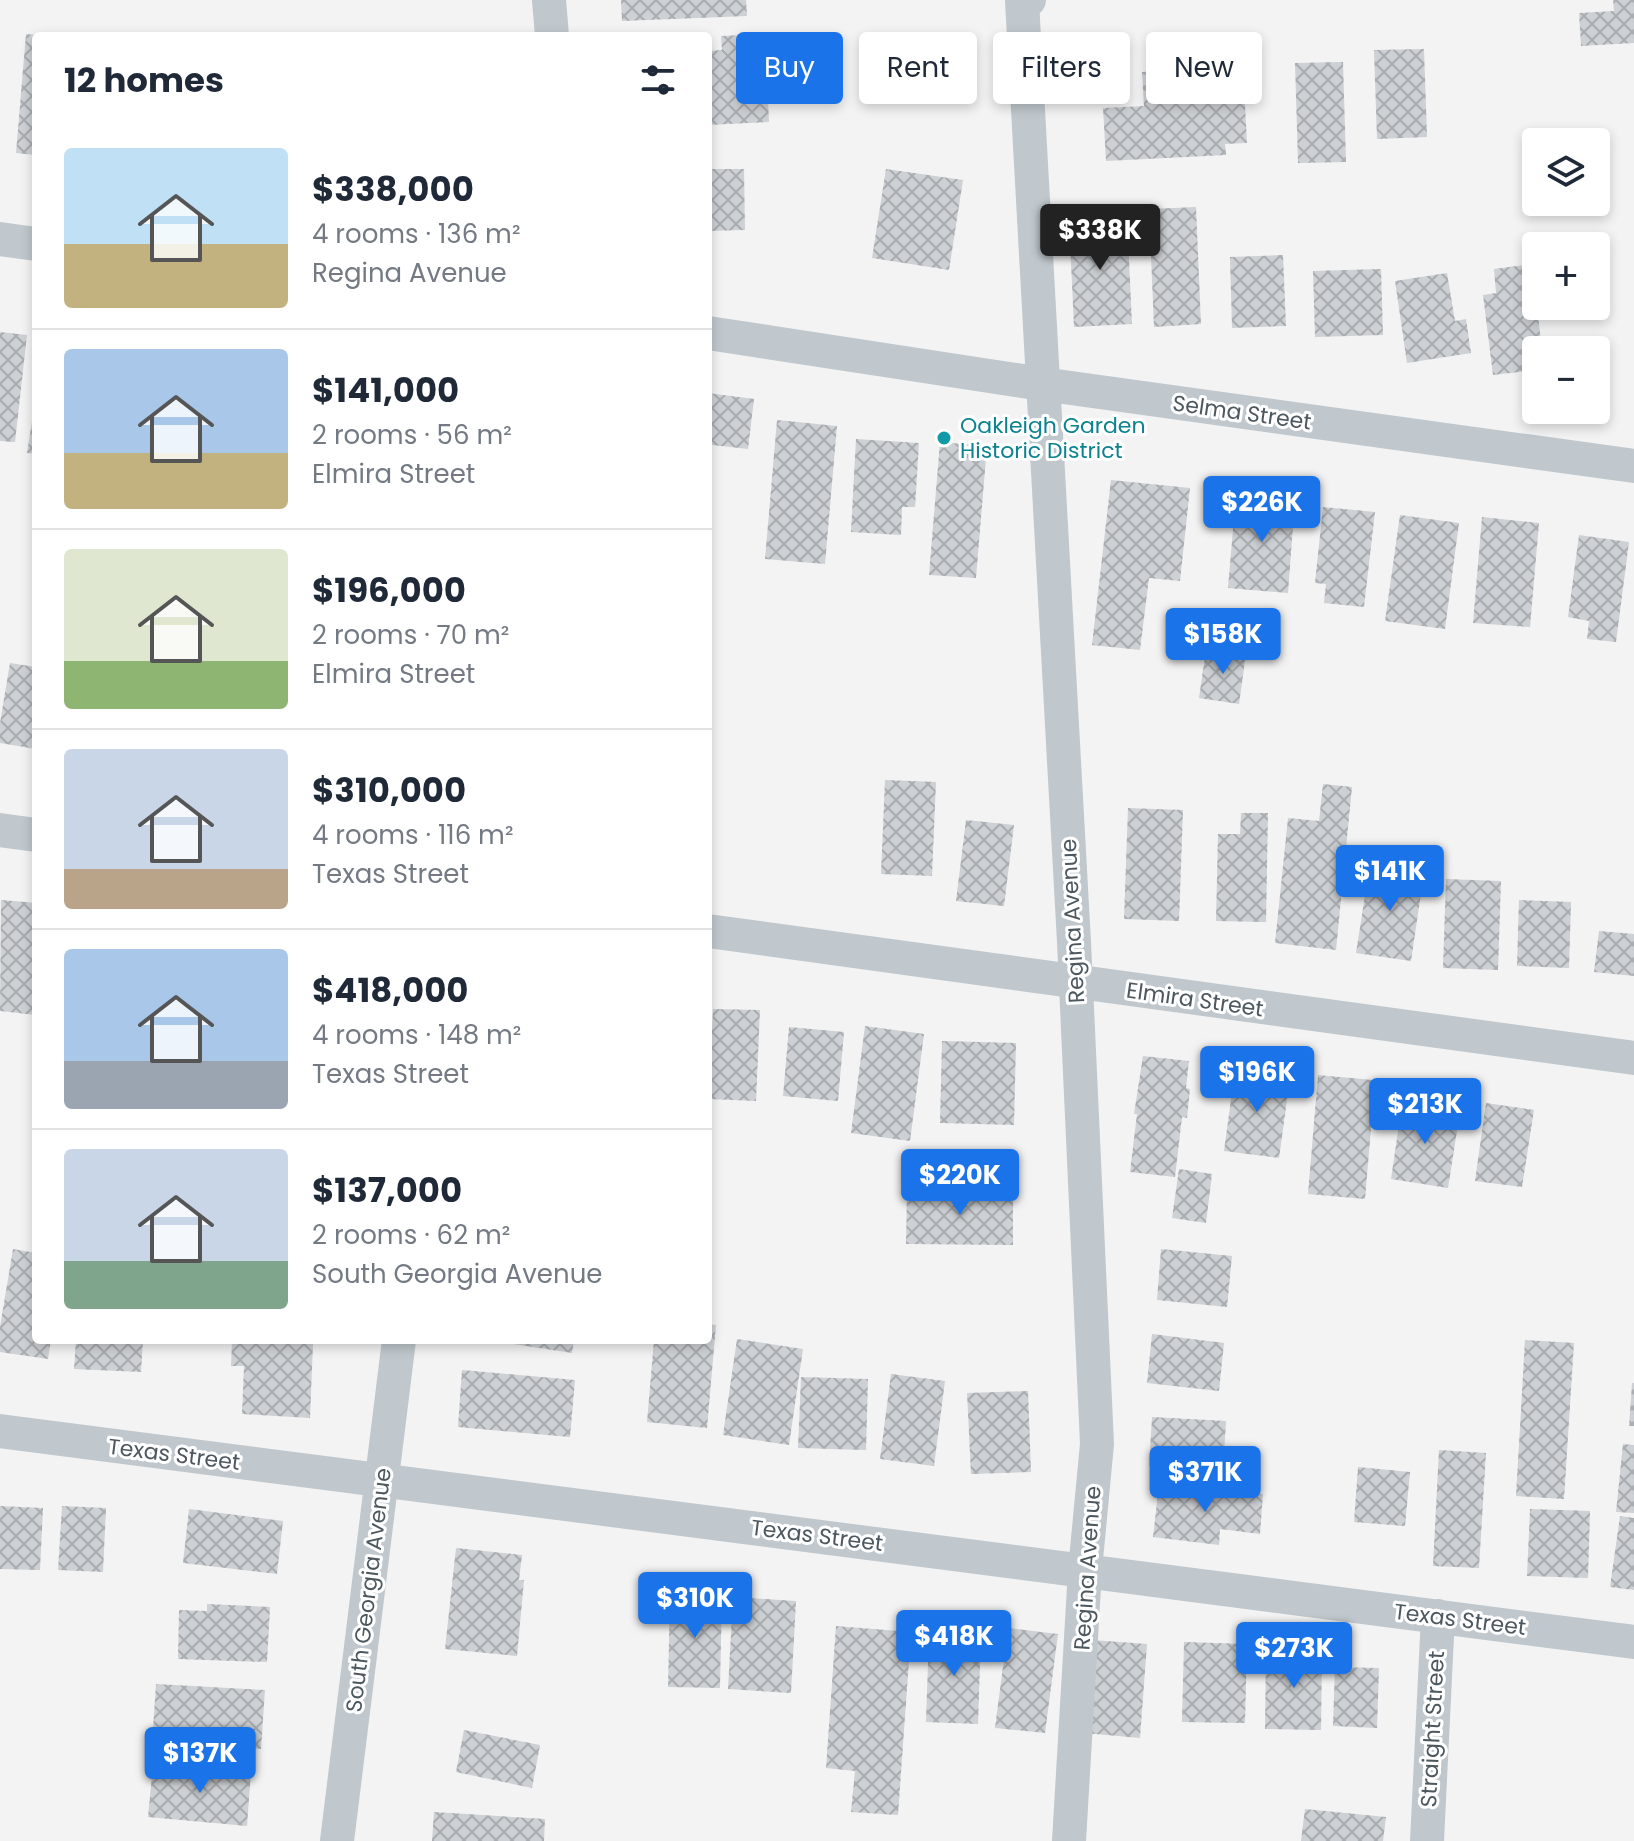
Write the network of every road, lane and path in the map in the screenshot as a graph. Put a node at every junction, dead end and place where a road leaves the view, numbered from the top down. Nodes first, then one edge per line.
1 (549, 0) edge
2 (1029, 0) edge
3 (1022, 1) edge
4 (552, 32) edge
5 (0, 239) edge
6 (32, 243) edge
7 (712, 334) edge
8 (1042, 384) junction
9 (1634, 466) edge
10 (0, 830) edge
11 (32, 834) edge
12 (712, 932) edge
13 (1076, 983) junction
14 (1634, 1058) edge
15 (399, 1344) edge
16 (0, 1431) edge
17 (382, 1480) junction
18 (1085, 1570) junction
19 (1438, 1616) junction
20 (1634, 1642) edge
21 (337, 1841) edge
22 (1069, 1841) edge
23 (1427, 1841) edge

1 - 4 street
2 - 3 street
3 - 8 street, Regina Avenue
5 - 6 street
7 - 8 street, Selma Street
8 - 9 street, Selma Street
8 - 13 street, Regina Avenue
10 - 11 street
12 - 13 street, Elmira Street
13 - 14 street, Elmira Street
13 - 18 street, Regina Avenue
15 - 17 street, South Georgia Avenue
16 - 17 street, Texas Street
17 - 18 street, Texas Street
17 - 21 street, South Georgia Avenue
18 - 19 street, Texas Street
18 - 22 street, Regina Avenue
19 - 20 street, Texas Street
19 - 23 street, Straight Street

